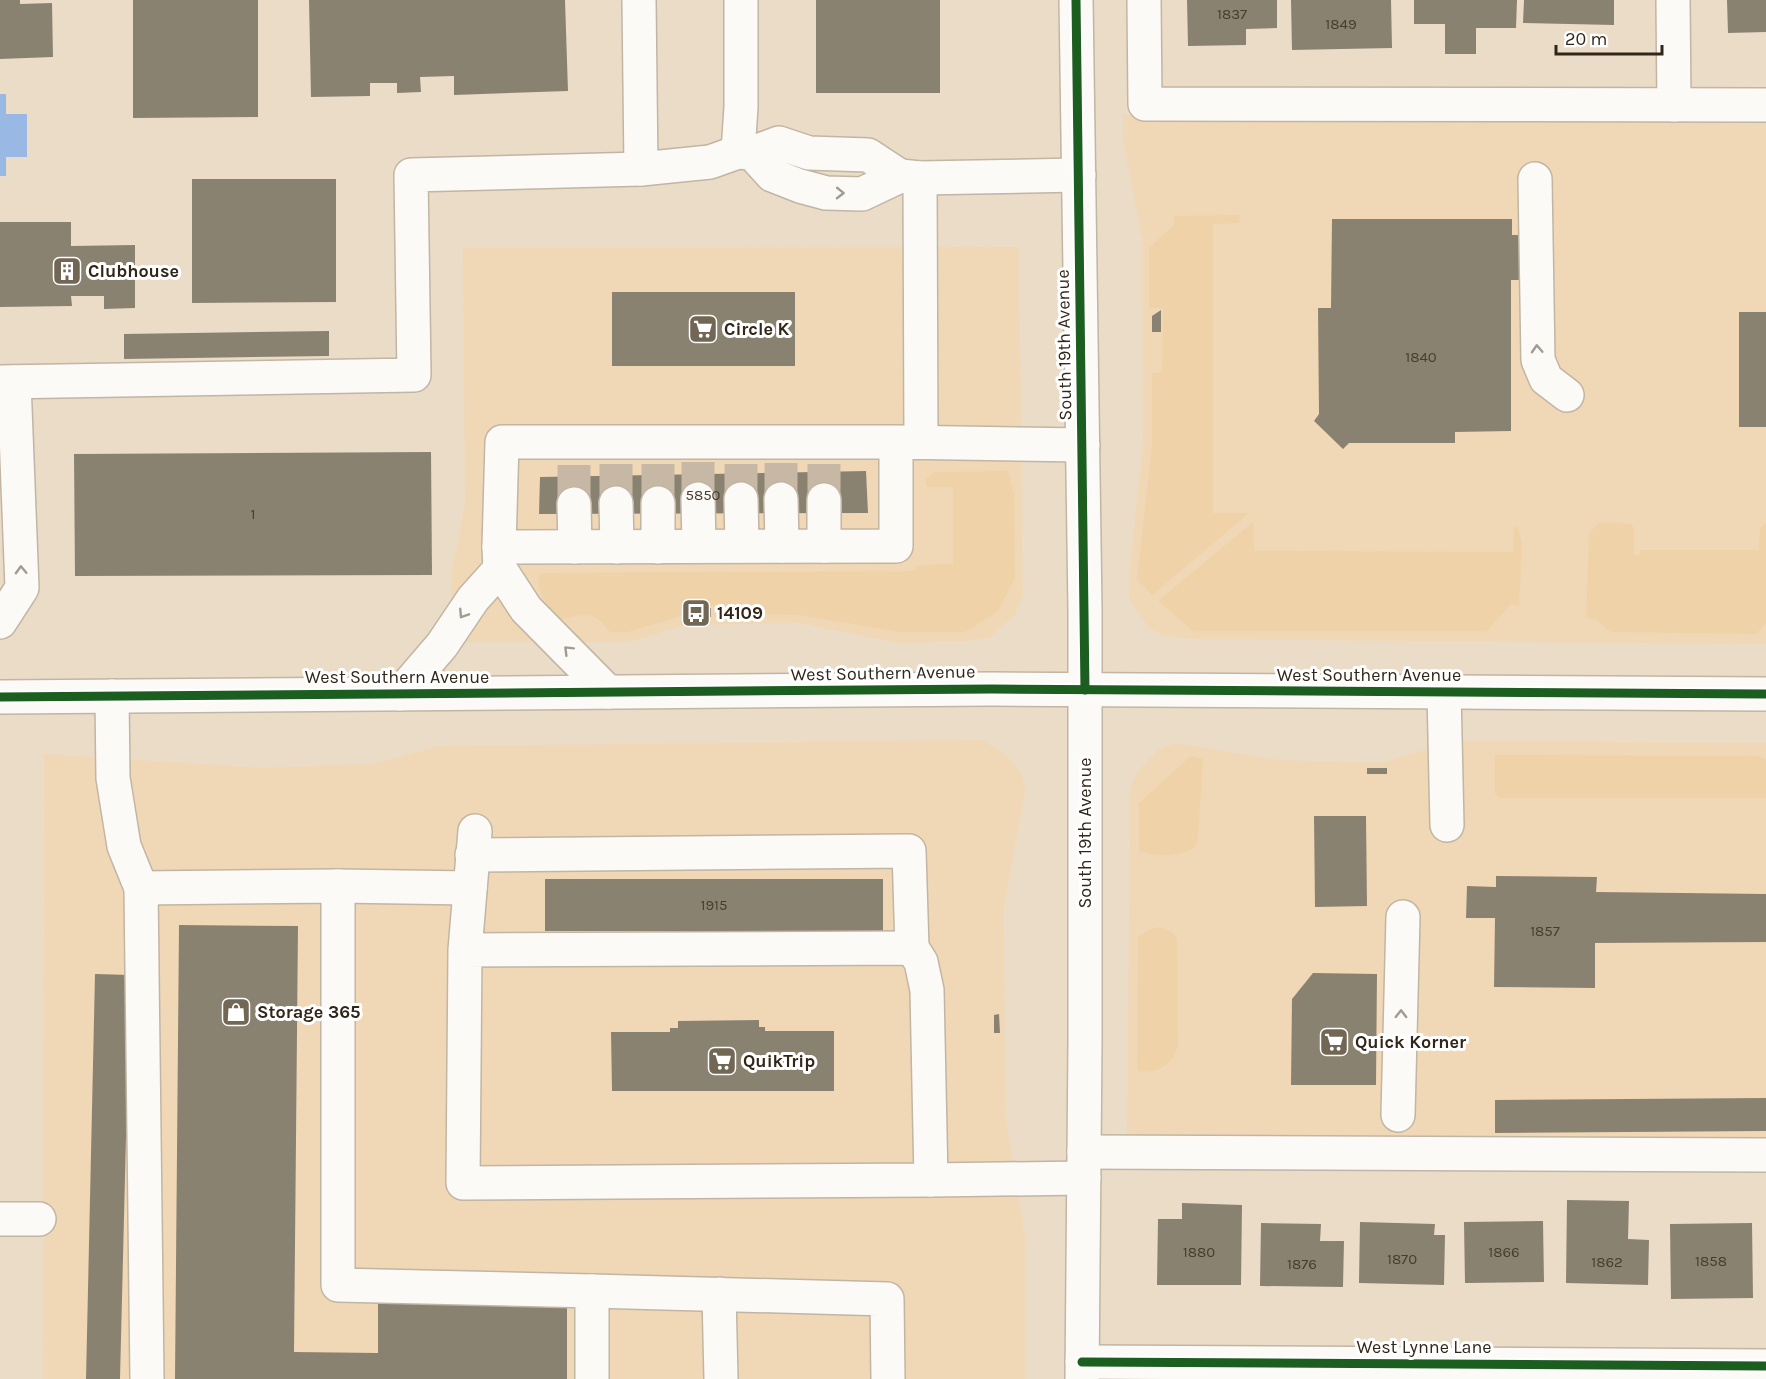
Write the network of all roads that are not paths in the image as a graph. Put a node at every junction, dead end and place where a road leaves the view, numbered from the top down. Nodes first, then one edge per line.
1 (639, 0) edge
2 (741, 0) edge
3 (1076, 0) edge
4 (1144, 0) edge
5 (1673, 0) edge
6 (1674, 105) junction
7 (1766, 105) edge
8 (745, 153) junction
9 (809, 153) junction
10 (641, 169) junction
11 (1079, 175) junction
12 (910, 177) junction
13 (1535, 179) dead end
14 (800, 186) junction
15 (7, 382) edge
16 (1567, 395) dead end
17 (909, 442) junction
18 (1083, 445) junction
19 (698, 499) tunnel mouth
20 (741, 499) tunnel mouth
21 (781, 499) tunnel mouth
22 (824, 500) tunnel mouth
23 (616, 503) tunnel mouth
24 (658, 503) tunnel mouth
25 (574, 504) tunnel mouth
26 (699, 546) junction
27 (741, 546) junction
28 (782, 546) junction
29 (824, 546) junction
30 (575, 547) junction
31 (616, 547) junction
32 (658, 547) junction
33 (500, 558) junction
34 (0, 622) edge
35 (1085, 690) junction
36 (608, 692) junction
37 (1444, 692) junction
38 (400, 694) junction
39 (1766, 694) edge
40 (112, 696) junction
41 (0, 697) edge
42 (1447, 825) dead end
43 (338, 886) junction
44 (141, 888) junction
45 (470, 888) junction
46 (1403, 917) dead end
47 (912, 948) junction
48 (465, 950) junction
49 (1398, 1115) dead end
50 (1766, 1155) edge
51 (1084, 1165) junction
52 (931, 1180) junction
53 (0, 1219) edge
54 (39, 1219) dead end
55 (592, 1291) junction
56 (719, 1294) junction
57 (1766, 1366) edge
58 (1082, 1370) edge
59 (1262, 1370) edge
60 (147, 1379) edge
61 (592, 1379) edge
62 (721, 1379) edge
63 (888, 1379) edge

1 - 10 main road
2 - 8 main road
3 - 11 main road, South 19th Avenue
4 - 6 main road
5 - 6 main road
6 - 7 main road
8 - 9 main road
8 - 10 main road
8 - 14 main road
9 - 12 main road
9 - 14 main road
10 - 15 main road
11 - 12 main road
11 - 18 main road, South 19th Avenue
14 -> 12 main road
12 - 17 main road
16 -> 13 main road
34 -> 15 main road
17 - 18 main road
17 - 29 main road
17 - 33 main road
18 - 35 main road, South 19th Avenue
19 - 26 main road
20 - 27 main road
21 - 28 main road
22 - 29 main road
23 - 31 main road
24 - 32 main road
25 - 30 main road
26 - 27 main road
26 - 32 main road
27 - 28 main road
28 - 29 main road
30 - 31 main road
30 - 33 main road
31 - 32 main road
36 -> 33 main road
33 -> 38 main road
35 - 36 main road, West Southern Avenue
35 - 37 main road, West Southern Avenue
35 - 51 main road, South 19th Avenue
36 - 38 main road, West Southern Avenue
37 - 39 main road, West Southern Avenue
37 - 42 main road
38 - 40 main road, West Southern Avenue
40 - 41 main road, West Southern Avenue
40 - 44 main road
43 - 44 main road
43 - 45 main road
43 - 55 main road
44 - 60 main road
45 - 47 main road
45 - 48 main road
49 -> 46 main road
47 - 48 main road
47 - 52 main road
48 - 52 main road
50 - 51 main road
51 - 52 main road
51 - 58 main road, South 19th Avenue
53 - 54 main road
55 - 56 main road
55 - 61 main road
56 - 62 main road
56 - 63 main road
57 - 59 main road, West Lynne Lane
58 - 59 main road, West Lynne Lane

